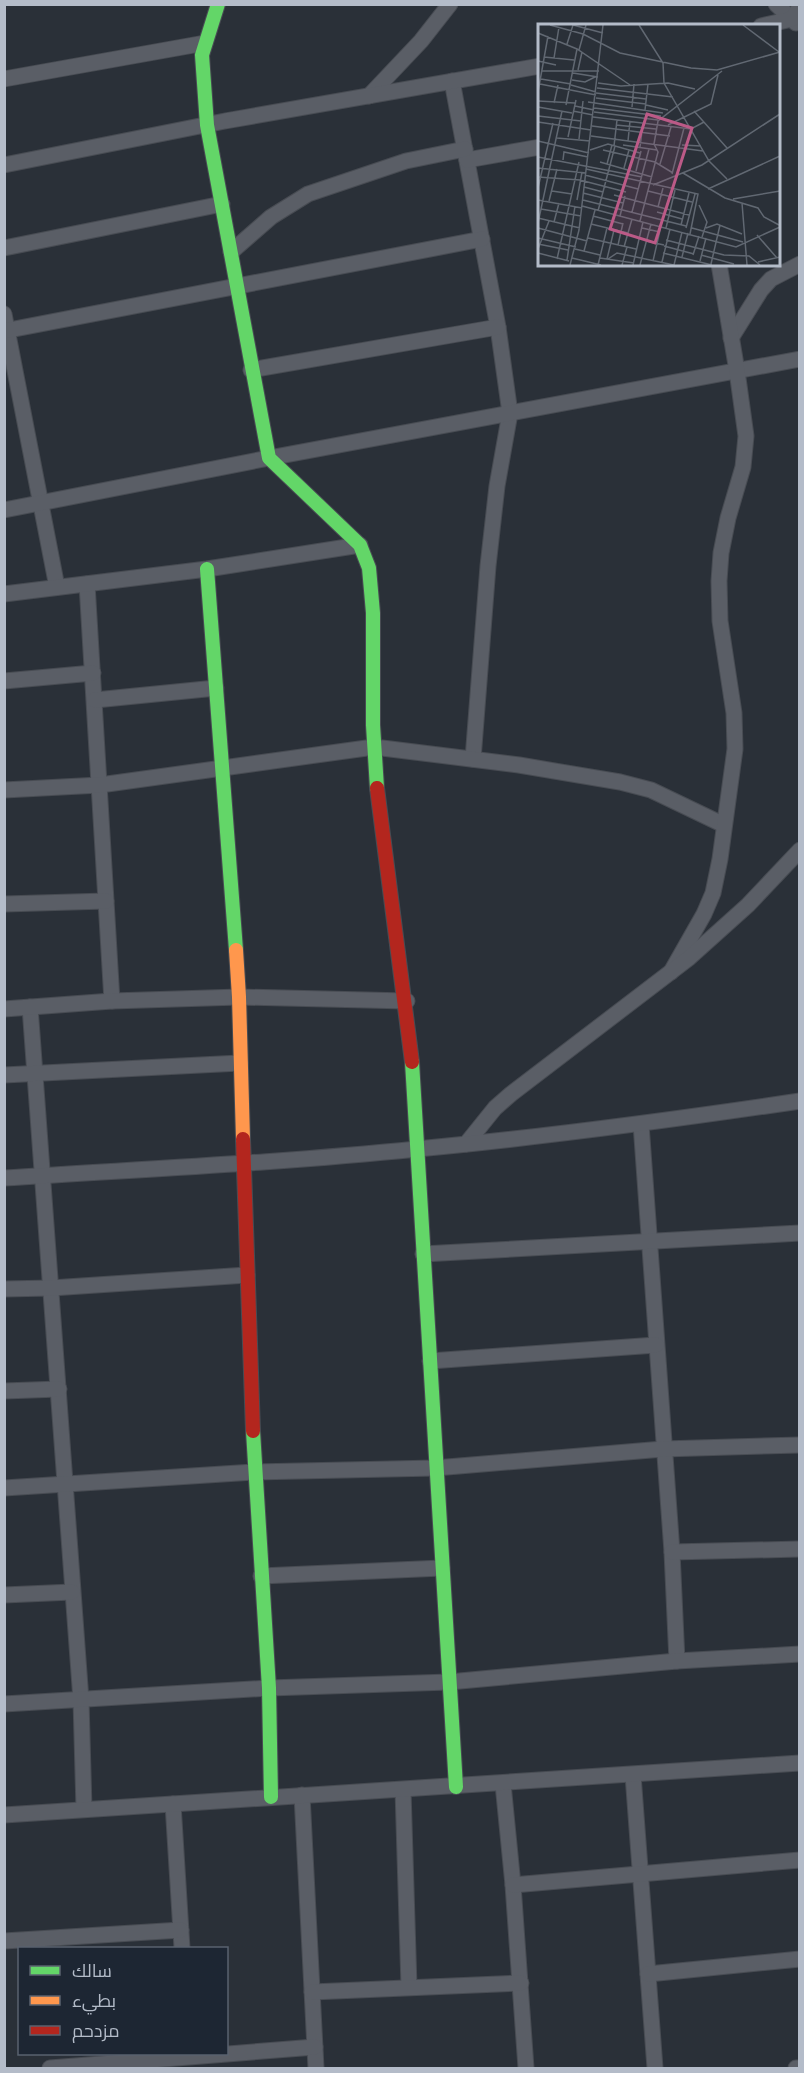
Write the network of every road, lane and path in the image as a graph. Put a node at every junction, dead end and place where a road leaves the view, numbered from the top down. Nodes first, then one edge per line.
1 (218, 4) edge
2 (450, 4) edge
3 (776, 4) edge
4 (797, 17) edge
5 (769, 24) edge
6 (205, 43) junction
7 (538, 66) edge
8 (4, 79) edge
9 (452, 81) junction
10 (369, 96) junction
11 (207, 125) junction
12 (538, 147) edge
13 (466, 155) junction
14 (4, 165) edge
15 (222, 204) junction
16 (482, 239) junction
17 (4, 248) edge
18 (231, 252) junction
19 (800, 264) edge
20 (719, 266) edge
21 (237, 286) junction
22 (4, 314) edge
23 (498, 327) junction
24 (6, 331) edge
25 (731, 338) junction
26 (800, 359) edge
27 (251, 370) junction
28 (737, 370) junction
29 (510, 413) junction
30 (269, 458) junction
31 (40, 503) junction
32 (4, 510) edge
33 (360, 545) junction
34 (207, 569) junction
35 (87, 584) junction
36 (57, 587) junction
37 (4, 594) edge
38 (93, 673) junction
39 (4, 681) edge
40 (216, 688) junction
41 (95, 700) junction
42 (374, 747) junction
43 (474, 759) junction
44 (222, 767) junction
45 (100, 785) junction
46 (4, 790) edge
47 (724, 825) junction
48 (800, 850) edge
49 (106, 901) junction
50 (4, 904) edge
51 (671, 972) junction
52 (239, 997) junction
53 (111, 1001) junction
54 (407, 1001) junction
55 (30, 1007) junction
56 (4, 1009) edge
57 (240, 1063) junction
58 (35, 1073) junction
59 (4, 1075) edge
60 (800, 1101) edge
61 (641, 1124) junction
62 (466, 1144) junction
63 (417, 1149) junction
64 (243, 1164) junction
65 (44, 1176) junction
66 (4, 1178) edge
67 (800, 1233) edge
68 (649, 1241) junction
69 (423, 1254) junction
70 (247, 1275) junction
71 (51, 1288) junction
72 (4, 1289) edge
73 (656, 1345) junction
74 (430, 1361) junction
75 (59, 1389) junction
76 (4, 1391) edge
77 (800, 1445) edge
78 (663, 1449) junction
79 (435, 1468) junction
80 (254, 1472) junction
81 (64, 1484) junction
82 (4, 1488) edge
83 (800, 1549) edge
84 (672, 1552) junction
85 (442, 1568) junction
86 (261, 1576) junction
87 (72, 1592) junction
88 (4, 1595) edge
89 (800, 1654) edge
90 (677, 1661) junction
91 (449, 1682) junction
92 (269, 1688) junction
93 (81, 1700) junction
94 (4, 1704) edge
95 (800, 1763) edge
96 (633, 1775) junction
97 (503, 1784) junction
98 (456, 1787) junction
99 (403, 1790) junction
100 (302, 1795) junction
101 (271, 1797) junction
102 (173, 1804) junction
103 (84, 1809) junction
104 (4, 1815) edge
105 (800, 1860) edge
106 (640, 1874) junction
107 (513, 1885) junction
108 (181, 1930) junction
109 (4, 1941) edge
110 (182, 1947) edge
111 (800, 1959) edge
112 (648, 1974) junction
113 (521, 1983) junction
114 (409, 1987) junction
115 (312, 1992) junction
116 (315, 2048) junction
117 (190, 2060) edge
118 (59, 2068) edge
119 (316, 2068) edge
120 (526, 2068) edge
121 (655, 2068) edge

1 - 6 street
2 - 10 street
3 - 4 street
4 - 5 street
6 - 8 street
6 - 11 street
7 - 9 street
9 - 10 street
9 - 13 street
10 - 11 street
11 - 14 street
11 - 15 street
12 - 13 street
13 - 16 street
13 - 18 street
15 - 17 street
15 - 18 street
16 - 21 street
16 - 23 street
18 - 21 street
19 - 25 street
20 - 25 street
21 - 24 street
21 - 27 street
22 - 24 street
23 - 27 street
23 - 29 street
24 - 31 street
25 - 28 street
26 - 28 street
27 - 30 street
28 - 29 street
28 - 47 street
29 - 30 street
29 - 43 street
30 - 31 street
30 - 33 street
31 - 32 street
31 - 36 street
33 - 34 street
33 - 42 street
34 - 35 street
34 - 40 street
35 - 36 street
35 - 38 street
36 - 37 street
38 - 39 street
38 - 41 street
40 - 41 street
40 - 44 street
41 - 45 street
42 - 43 street
42 - 44 street
42 - 54 street
43 - 47 street
44 - 45 street
44 - 52 street
45 - 46 street
45 - 49 street
47 - 51 street
48 - 51 street
49 - 50 street
49 - 53 street
51 - 62 street
52 - 53 street
52 - 54 street
52 - 57 street
53 - 55 street
54 - 63 street
55 - 56 street
55 - 58 street
57 - 58 street
57 - 64 street
58 - 59 street
58 - 65 street
60 - 61 street
61 - 62 street
61 - 68 street
62 - 63 street
63 - 64 street
63 - 69 street
64 - 65 street
64 - 70 street
65 - 66 street
65 - 71 street
67 - 68 street
68 - 69 street
68 - 73 street
69 - 74 street
70 - 71 street
70 - 80 street
71 - 72 street
71 - 75 street
73 - 74 street
73 - 78 street
74 - 79 street
75 - 76 street
75 - 81 street
77 - 78 street
78 - 79 street
78 - 84 street
79 - 80 street
79 - 85 street
80 - 81 street
80 - 86 street
81 - 82 street
81 - 87 street
83 - 84 street
84 - 90 street
85 - 86 street
85 - 91 street
86 - 92 street
87 - 88 street
87 - 93 street
89 - 90 street
90 - 91 street
91 - 92 street
91 - 98 street
92 - 93 street
92 - 101 street
93 - 94 street
93 - 103 street
95 - 96 street
96 - 97 street
96 - 106 street
97 - 98 street
97 - 107 street
98 - 99 street
99 - 100 street
99 - 114 street
100 - 101 street
100 - 115 street
101 - 102 street
102 - 103 street
102 - 108 street
103 - 104 street
105 - 106 street
106 - 107 street
106 - 112 street
107 - 113 street
108 - 109 street
108 - 110 street
111 - 112 street
112 - 121 street
113 - 114 street
113 - 120 street
114 - 115 street
115 - 116 street
116 - 117 street
116 - 119 street
117 - 118 street

